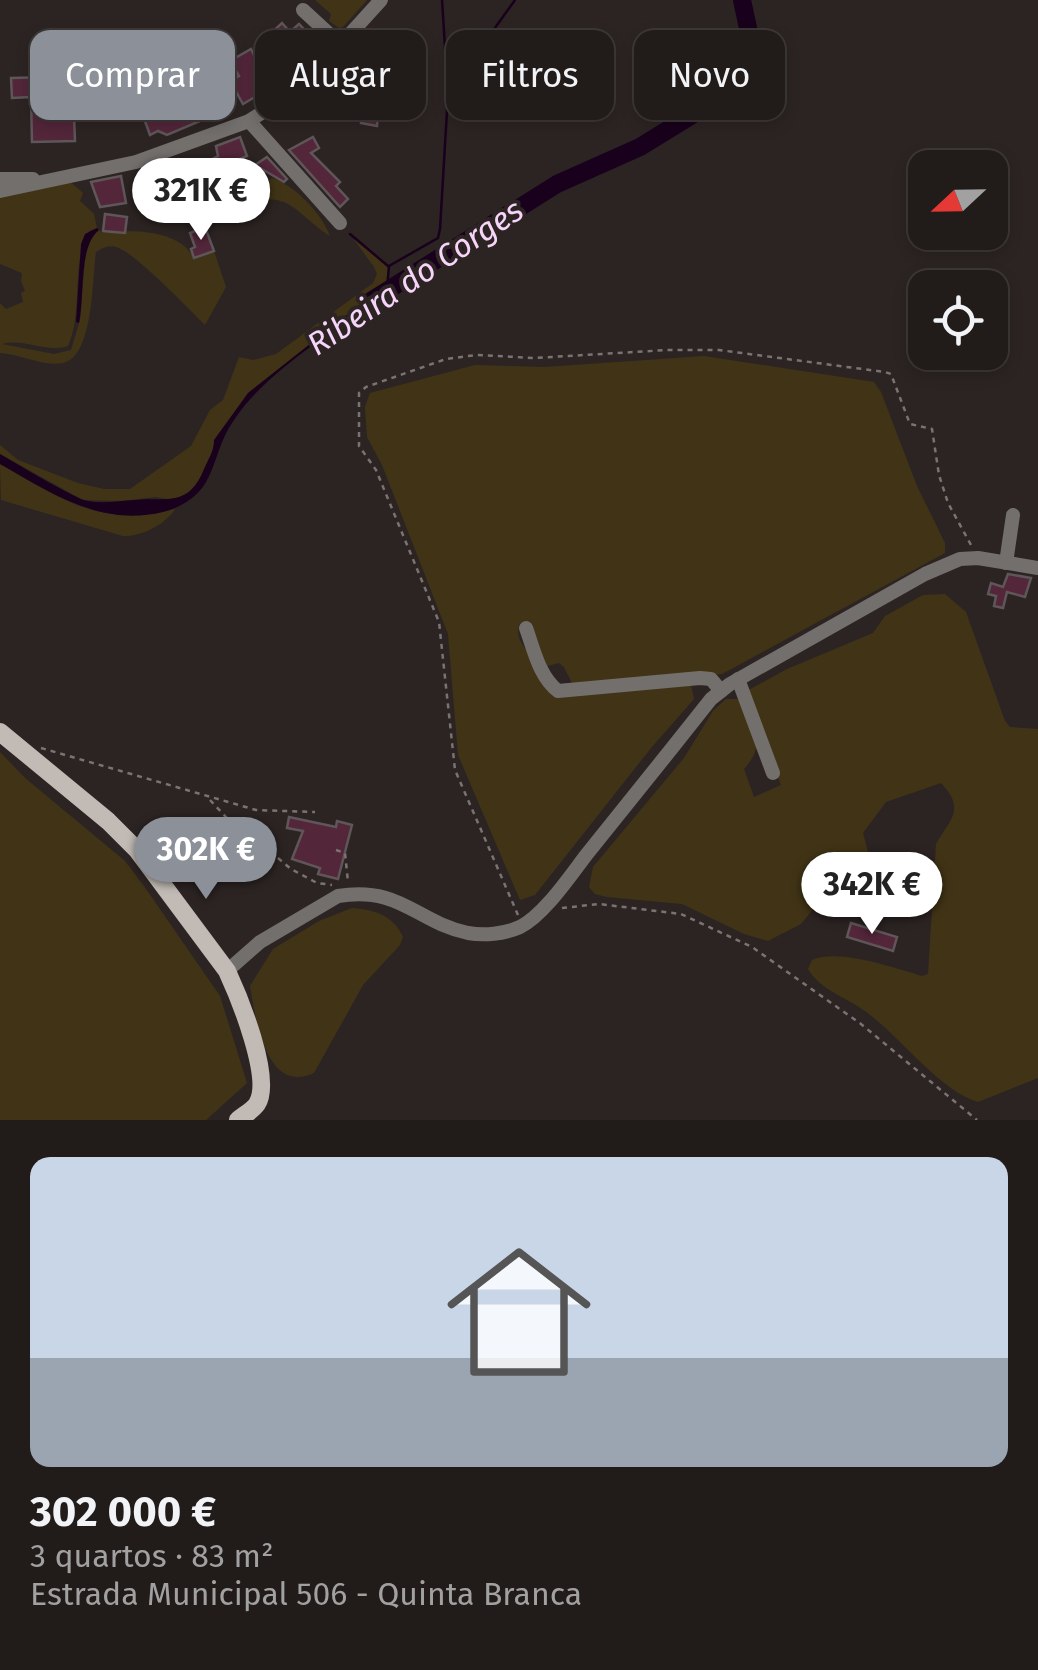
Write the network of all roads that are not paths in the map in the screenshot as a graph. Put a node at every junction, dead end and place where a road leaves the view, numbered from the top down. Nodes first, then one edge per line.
1 (380, 0) edge
2 (303, 10) dead end
3 (324, 30) edge
4 (353, 30) edge
5 (255, 117) edge
6 (249, 121) junction
7 (1, 185) edge
8 (340, 224) dead end
9 (1013, 516) dead end
10 (1006, 563) junction
11 (1038, 568) edge
12 (526, 628) dead end
13 (738, 680) junction
14 (721, 691) junction
15 (0, 732) edge
16 (773, 773) dead end
17 (227, 970) junction
18 (238, 1120) edge

1 - 4 street
2 - 3 street
5 - 6 street
6 - 7 street
6 - 8 street
9 - 10 street
10 - 11 street
10 - 13 street
12 - 14 street
13 - 14 street
13 - 16 street
14 - 17 street
15 - 17 main road
17 - 18 main road

